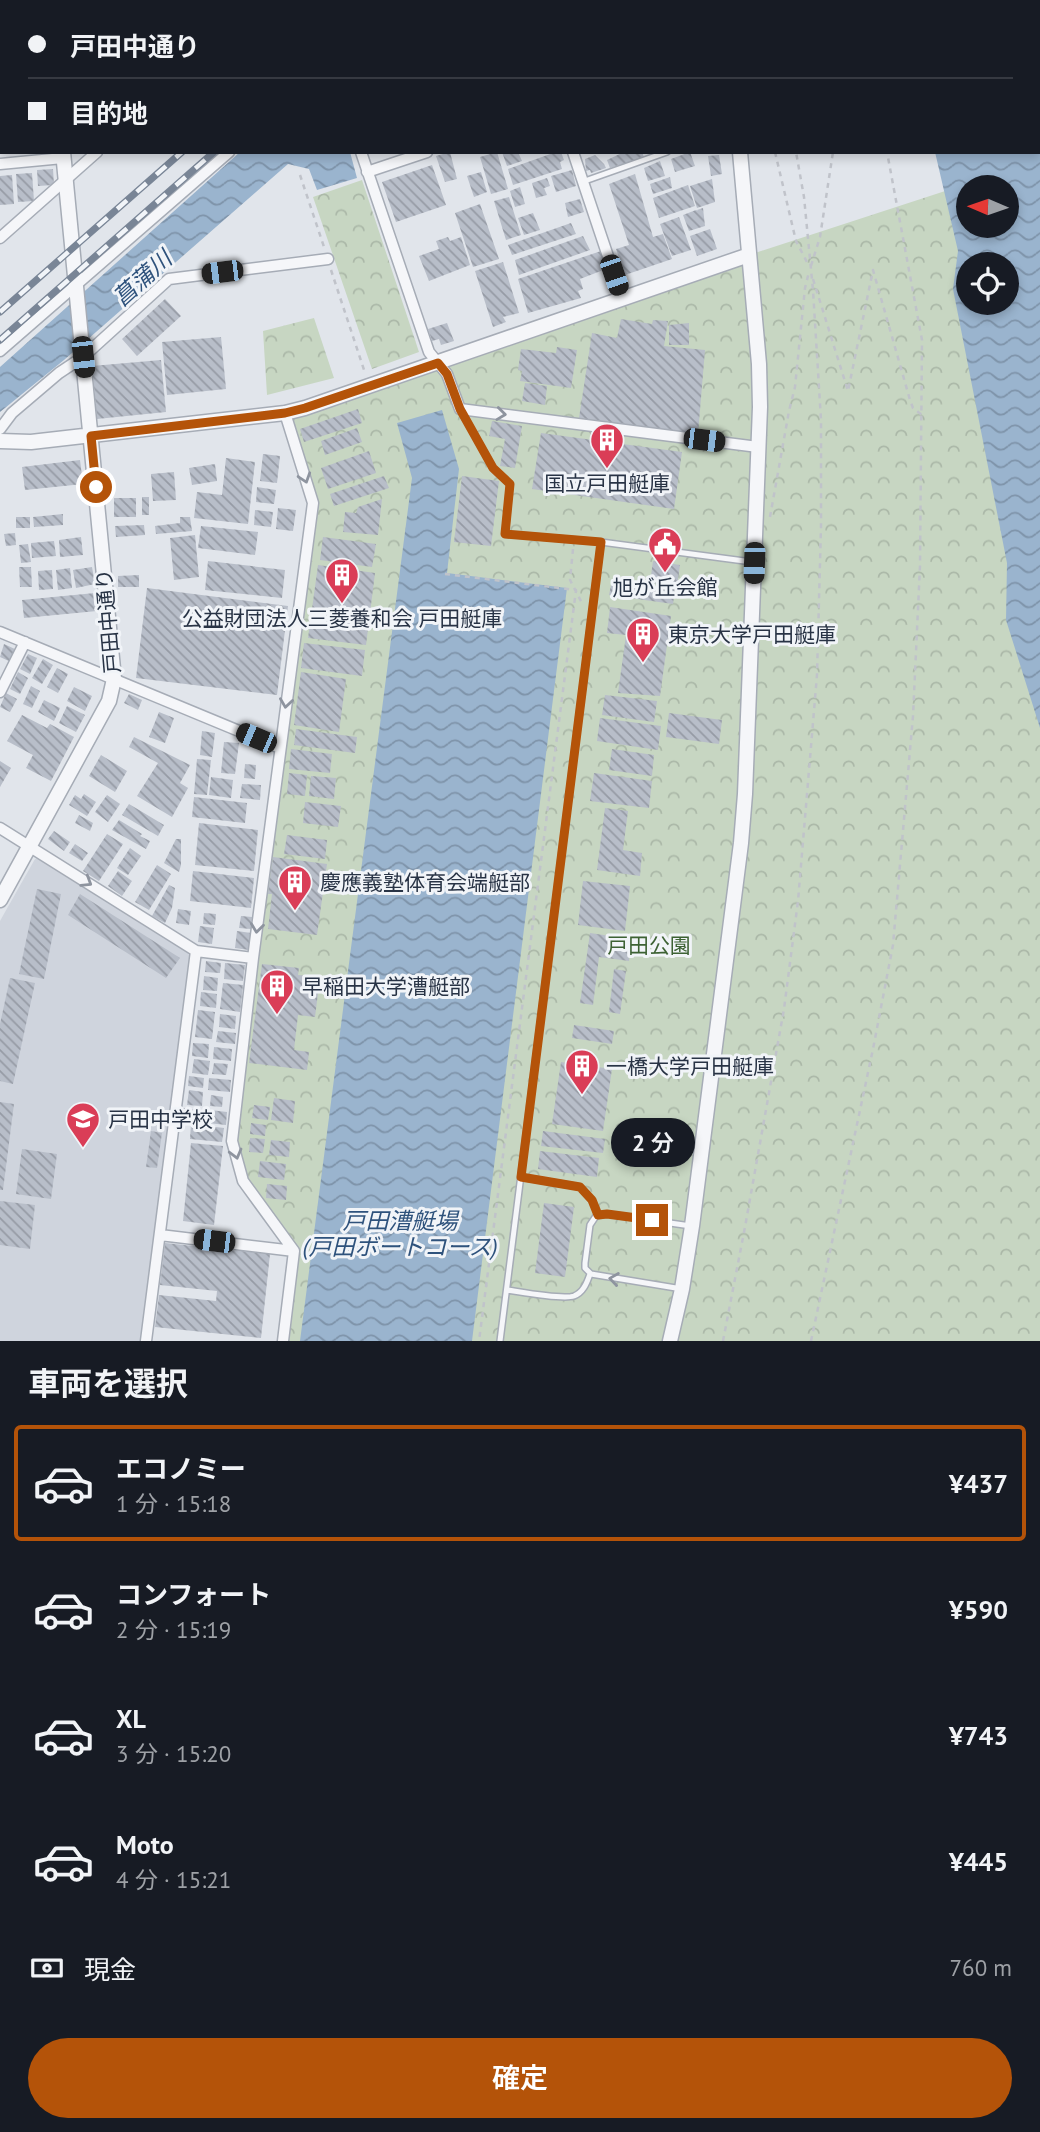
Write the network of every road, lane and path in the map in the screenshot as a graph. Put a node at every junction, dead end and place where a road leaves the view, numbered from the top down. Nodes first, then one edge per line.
1 (183, 0) edge
2 (195, 0) edge
3 (95, 154) edge
4 (227, 154) edge
5 (362, 154) edge
6 (421, 154) edge
7 (574, 154) edge
8 (661, 154) edge
9 (740, 154) edge
10 (775, 154) edge
11 (796, 154) edge
12 (833, 154) edge
13 (887, 154) edge
14 (63, 155) edge
15 (0, 164) edge
16 (367, 173) junction
17 (300, 175) dead end
18 (65, 179) junction
19 (582, 182) junction
20 (0, 238) edge
21 (748, 255) junction
22 (328, 259) junction
23 (810, 269) junction
24 (75, 287) junction
25 (622, 298) junction
26 (0, 351) edge
27 (83, 356) junction
28 (438, 363) junction
29 (369, 386) junction
30 (460, 409) junction
31 (285, 413) junction
32 (922, 415) junction
33 (0, 429) edge
34 (91, 436) junction
35 (0, 441) edge
36 (758, 447) junction
37 (771, 516) dead end
38 (573, 540) junction
39 (601, 542) junction
40 (754, 563) junction
41 (445, 574) dead end
42 (576, 590) junction
43 (592, 620) junction
44 (0, 632) edge
45 (25, 642) junction
46 (114, 679) junction
47 (0, 692) edge
48 (280, 748) junction
49 (0, 828) edge
50 (29, 846) junction
51 (0, 901) edge
52 (196, 951) junction
53 (253, 958) junction
54 (521, 1177) junction
55 (499, 1187) junction
56 (507, 1188) dead end
57 (598, 1215) junction
58 (692, 1226) junction
59 (160, 1235) junction
60 (294, 1251) junction
61 (590, 1274) junction
62 (682, 1289) junction
63 (507, 1290) junction
64 (146, 1341) edge
65 (283, 1341) edge
66 (479, 1341) edge
67 (500, 1341) edge
68 (670, 1341) edge
69 (723, 1341) edge
70 (811, 1341) edge

1 - 2 street
3 - 18 street
4 - 24 street
5 - 16 street
6 - 16 street
7 - 19 street
8 - 19 lane
9 - 21 street
10 - 23 path
11 - 23 path
12 - 23 path
13 - 32 path
14 - 15 street
14 - 18 street
16 - 28 street
17 - 22 path
18 - 20 street
18 - 24 street
19 - 25 street
21 - 25 street
21 - 36 street
22 - 27 street
22 - 29 path
23 - 32 path
23 - 37 path
23 - 69 path
24 - 26 street
24 - 27 street, 戸田中通り
25 - 28 street
27 - 33 street
27 - 34 street, 戸田中通り
28 - 29 street
28 - 30 street
29 - 31 street
30 -> 36 street
30 - 38 lane
31 - 34 street
31 -> 48 street
32 - 70 path
34 - 35 street
34 - 46 street, 戸田中通り
36 - 40 street
38 - 39 lane
38 - 42 path
39 - 40 lane
39 - 43 lane
40 - 58 street
41 - 42 path
42 - 43 path
42 - 55 path
43 - 54 lane
44 - 45 street
45 - 46 street
45 - 47 street
46 - 48 street
46 - 50 street, 戸田中通り
48 -> 53 street
49 - 50 street
50 - 51 street, 戸田中通り
50 -> 52 street
52 - 53 street
52 - 59 street
53 -> 60 street
54 - 57 lane
54 - 63 lane
55 - 56 path
55 - 66 path
57 - 58 lane
57 - 61 lane
58 - 62 street
59 - 60 street
59 - 64 street
60 - 65 street
62 -> 61 lane
61 - 63 lane
62 - 68 street
63 - 67 lane

